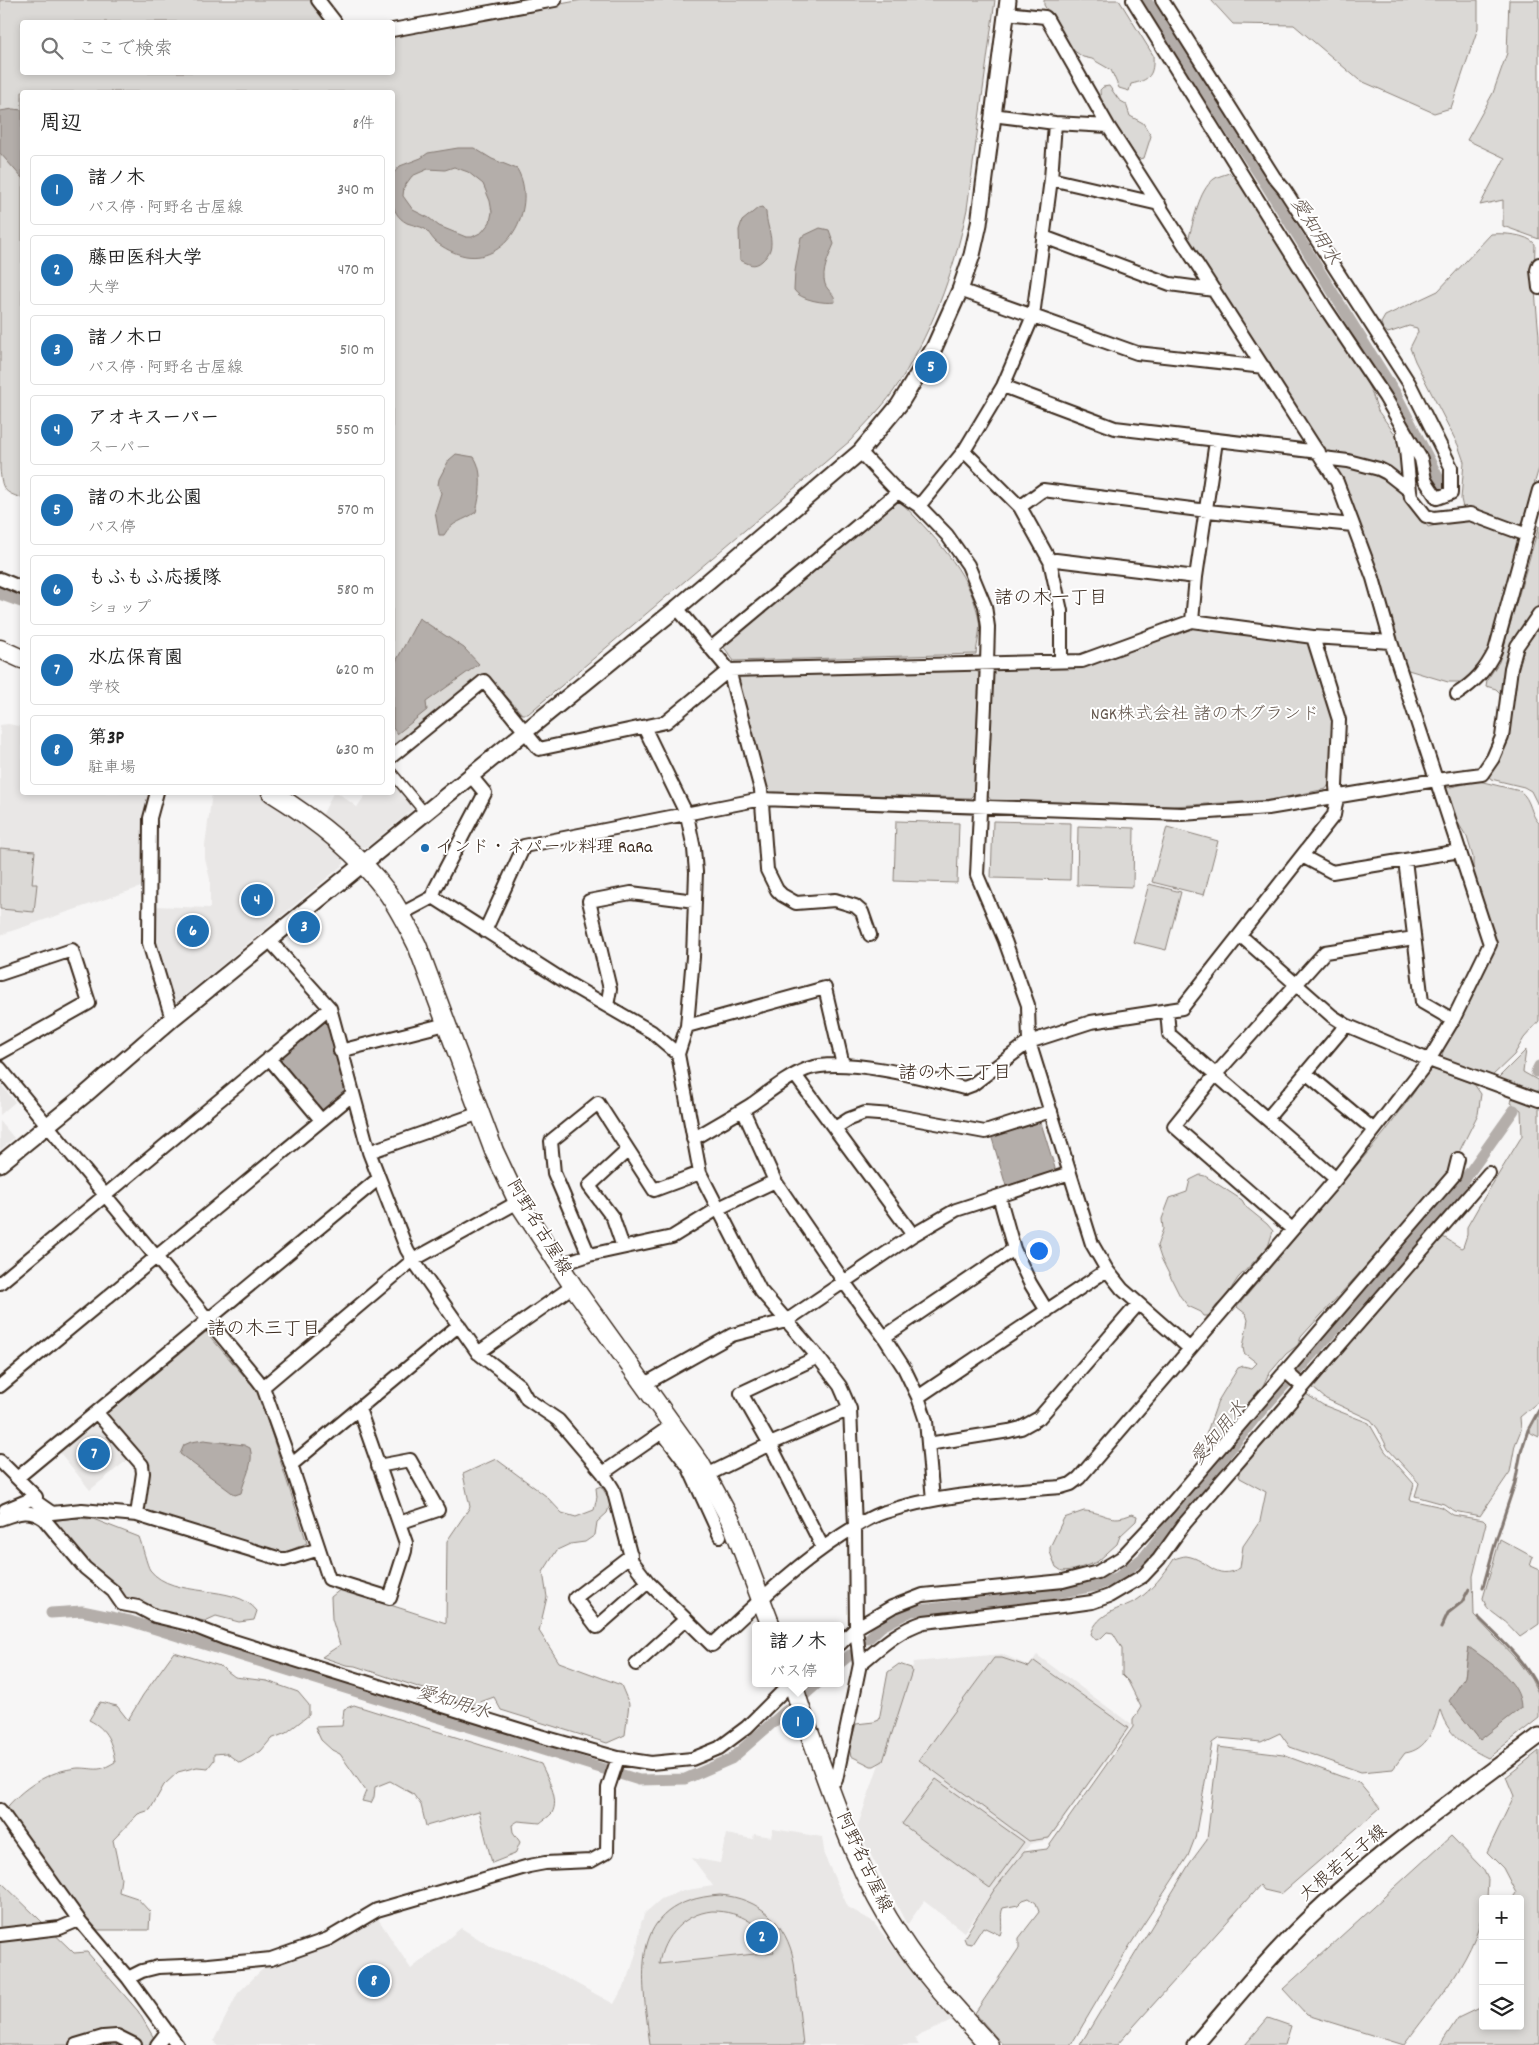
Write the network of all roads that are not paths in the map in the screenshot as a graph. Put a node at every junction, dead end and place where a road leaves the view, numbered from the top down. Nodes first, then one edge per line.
1 (318, 0) edge
2 (555, 0) edge
3 (1133, 0) edge
4 (1162, 0) edge
5 (505, 5) edge
6 (1007, 6) edge
7 (333, 20) edge
8 (395, 29) edge
9 (992, 115) junction
10 (1055, 123) junction
11 (1108, 126) junction
12 (1051, 178) junction
13 (1159, 204) junction
14 (1044, 237) junction
15 (1539, 264) edge
16 (1539, 288) edge
17 (960, 290) junction
18 (1214, 290) junction
19 (1033, 316) junction
20 (1264, 367) junction
21 (1002, 386) junction
22 (1402, 430) junction
23 (1216, 441) junction
24 (964, 451) junction
25 (860, 452) junction
26 (1321, 455) junction
27 (1539, 490) edge
28 (1410, 491) junction
29 (898, 492) junction
30 (919, 506) junction
31 (1020, 507) junction
32 (1207, 511) junction
33 (1353, 525) junction
34 (1527, 535) junction
35 (1050, 561) junction
36 (1196, 577) junction
37 (0, 579) edge
38 (20, 587) edge
39 (677, 608) junction
40 (1539, 614) edge
41 (1192, 621) junction
42 (1313, 637) junction
43 (1391, 642) junction
44 (711, 648) junction
45 (0, 649) edge
46 (20, 657) edge
47 (1061, 661) junction
48 (987, 663) junction
49 (729, 670) junction
50 (1457, 694) dead end
51 (644, 727) junction
52 (526, 731) junction
53 (395, 754) edge
54 (471, 776) junction
55 (395, 777) edge
56 (1436, 780) junction
57 (156, 795) edge
58 (275, 795) edge
59 (1338, 797) junction
60 (762, 799) junction
61 (981, 807) junction
62 (425, 813) junction
63 (687, 815) junction
64 (1460, 851) junction
65 (1302, 856) junction
66 (1405, 860) junction
67 (363, 864) junction
68 (433, 897) junction
69 (695, 901) junction
70 (401, 914) junction
71 (485, 930) junction
72 (870, 935) dead end
73 (1241, 936) junction
74 (1414, 938) junction
75 (269, 940) junction
76 (0, 974) edge
77 (1297, 984) junction
78 (607, 1006) junction
79 (330, 1008) junction
80 (1167, 1011) junction
81 (172, 1019) junction
82 (1453, 1020) junction
83 (446, 1024) junction
84 (1346, 1025) junction
85 (687, 1026) junction
86 (1029, 1042) junction
87 (340, 1051) junction
88 (0, 1052) edge
89 (678, 1054) junction
90 (268, 1058) junction
91 (1429, 1060) junction
92 (843, 1065) junction
93 (0, 1068) edge
94 (1306, 1073) junction
95 (1216, 1074) junction
96 (795, 1076) junction
97 (352, 1095) junction
98 (1539, 1100) edge
99 (743, 1110) junction
100 (1051, 1112) junction
101 (480, 1113) junction
102 (1267, 1119) junction
103 (321, 1120) junction
104 (46, 1126) junction
105 (835, 1128) junction
106 (1374, 1130) junction
107 (693, 1139) junction
108 (628, 1150) junction
109 (369, 1152) junction
110 (1458, 1159) dead end
111 (0, 1164) edge
112 (700, 1173) junction
113 (1070, 1173) junction
114 (1489, 1173) dead end
115 (378, 1179) junction
116 (1336, 1179) junction
117 (775, 1181) junction
118 (104, 1195) junction
119 (999, 1196) junction
120 (518, 1202) junction
121 (719, 1208) junction
122 (1292, 1229) junction
123 (913, 1235) junction
124 (623, 1248) junction
125 (1014, 1249) junction
126 (589, 1255) junction
127 (155, 1258) junction
128 (413, 1260) junction
129 (559, 1265) junction
130 (1107, 1270) junction
131 (844, 1282) junction
132 (0, 1283) edge
133 (573, 1286) junction
134 (1138, 1304) junction
135 (1047, 1311) junction
136 (208, 1320) junction
137 (786, 1321) junction
138 (459, 1325) junction
139 (884, 1337) junction
140 (1189, 1348) junction
141 (478, 1353) junction
142 (818, 1356) junction
143 (1287, 1373) junction
144 (643, 1385) junction
145 (0, 1386) edge
146 (1302, 1386) junction
147 (262, 1387) junction
148 (918, 1397) junction
149 (850, 1408) junction
150 (359, 1409) junction
151 (97, 1413) junction
152 (667, 1428) junction
153 (770, 1444) junction
154 (928, 1444) junction
155 (0, 1461) edge
156 (290, 1465) junction
157 (378, 1466) junction
158 (603, 1474) junction
159 (707, 1475) junction
160 (17, 1478) junction
161 (32, 1499) junction
162 (934, 1500) junction
163 (1169, 1509) junction
164 (0, 1512) edge
165 (137, 1515) junction
166 (0, 1519) edge
167 (1184, 1522) junction
168 (398, 1523) junction
169 (855, 1526) junction
170 (720, 1536) dead end
171 (823, 1548) junction
172 (319, 1549) junction
173 (631, 1555) junction
174 (648, 1582) junction
175 (761, 1599) junction
176 (686, 1619) junction
177 (770, 1622) edge
178 (856, 1628) junction
179 (844, 1640) edge
180 (636, 1664) dead end
181 (860, 1664) junction
182 (791, 1687) edge
183 (794, 1687) edge
184 (1539, 1736) edge
185 (617, 1760) junction
186 (828, 1784) junction
187 (0, 1810) edge
188 (80, 1920) junction
189 (0, 1935) edge
190 (128, 1978) junction
191 (167, 2032) junction
192 (76, 2045) edge
193 (135, 2045) edge
194 (157, 2045) edge
195 (177, 2045) edge
196 (989, 2045) edge
197 (1195, 2045) edge

1 - 7 street
2 - 5 street
3 - 22 street
4 - 22 street
5 - 8 street
6 - 9 street
6 - 11 street
9 - 10 street
9 - 17 street
10 - 11 street
10 - 12 street
11 - 13 street
12 - 13 street
12 - 14 street
13 - 18 street
14 - 18 street
14 - 19 street
15 - 16 street
17 - 19 street
17 - 25 street
18 - 20 street
19 - 20 street
19 - 21 street
20 - 26 street
21 - 23 street
21 - 24 street
22 - 28 street
23 - 26 street
23 - 32 street
24 - 30 street
24 - 31 street
25 - 29 street
25 - 39 street
26 - 28 street
26 - 33 street
27 - 34 street
28 - 34 street
29 - 30 street
29 - 44 street
30 - 48 street
31 - 32 street
31 - 35 street
32 - 33 street
32 - 36 street
33 - 43 street
34 - 50 street
35 - 36 street
35 - 47 street
36 - 41 street
37 - 38 street
39 - 44 street
39 - 52 street
40 - 56 street
41 - 42 street
41 - 47 street
42 - 43 street
42 - 59 street
43 - 56 street
44 - 49 street
45 - 46 main road
47 - 48 street
48 - 49 street
48 - 61 street
49 - 51 street
49 - 60 street
51 - 52 street
51 - 63 street
52 - 53 street
52 - 54 street
54 - 62 street
54 - 68 street
55 - 62 street
56 - 59 street
56 - 64 street
57 - 81 street
58 - 67 main road, 阿野名古屋線
59 - 61 street
59 - 65 street
60 - 61 street
60 - 63 street
60 - 72 street
61 - 86 street
62 - 67 street
63 - 69 street
63 - 71 street
64 - 66 street
64 - 82 street
65 - 66 street
65 - 73 street
66 - 74 street
67 - 70 main road, 阿野名古屋線
67 - 75 street
68 - 70 street
68 - 71 street
69 - 78 street
69 - 85 street
70 - 83 main road, 阿野名古屋線
71 - 78 street
73 - 77 street
73 - 80 street
74 - 77 street
74 - 82 street
75 - 79 street
75 - 81 street
76 - 88 street
77 - 84 street
77 - 95 street
78 - 89 street
79 - 87 street
79 - 90 street
80 - 86 street
80 - 95 street
81 - 104 street
82 - 91 street
83 - 87 street
83 - 101 main road, 阿野名古屋線
84 - 91 street
84 - 94 street
85 - 89 street
85 - 92 street
86 - 92 street
86 - 100 street
87 - 97 street
89 - 107 street
90 - 103 street
90 - 118 street
91 - 98 street
91 - 106 street
92 - 96 street
93 - 104 street
94 - 102 street
94 - 106 street
95 - 102 street
95 - 122 street
96 - 99 street
96 - 105 street
97 - 103 street
97 - 109 street
99 - 107 street
99 - 117 street
100 - 105 street
100 - 113 street
101 - 109 street
101 - 120 main road, 阿野名古屋線
102 - 116 street
103 - 127 street
104 - 111 street
104 - 118 street
105 - 123 street
106 - 116 street
107 - 112 street
108 - 112 street
108 - 124 street
108 - 126 street
109 - 115 street
110 - 143 street
112 - 121 street
113 - 119 street
113 - 130 street
114 - 146 street
115 - 128 street
115 - 136 street
116 - 122 street
117 - 121 street
117 - 131 street
118 - 127 street
118 - 132 street
119 - 123 street
119 - 125 street
120 - 128 street
120 - 129 main road, 阿野名古屋線
121 - 124 street
121 - 137 street
122 - 140 street
123 - 131 street
124 - 126 street
125 - 135 street
125 - 139 street
126 - 129 street
127 - 136 street
127 - 145 street
128 - 138 street
128 - 147 street
129 - 133 main road, 阿野名古屋線
130 - 134 street
130 - 135 street
131 - 137 street
131 - 139 street
133 - 141 street
133 - 144 main road, 阿野名古屋線
134 - 140 street
134 - 154 street
135 - 148 street
136 - 147 street
136 - 151 street
137 - 142 street
137 - 144 street
138 - 141 street
138 - 150 street
139 - 148 street
140 - 162 street
141 - 158 street
142 - 149 street
142 - 153 street
143 - 146 street
143 - 163 street
144 - 152 main road, 阿野名古屋線
146 - 167 street
147 - 156 street
148 - 154 street
149 - 153 street
149 - 169 street
150 - 156 street
150 - 157 street
151 - 160 street
151 - 165 street
152 - 158 street
152 - 159 main road, 阿野名古屋線
152 - 170 street
153 - 159 street
153 - 171 street
154 - 162 street
155 - 160 street
156 - 172 street
157 - 168 street
157 - 168 street
158 - 173 street
159 - 175 main road, 阿野名古屋線
160 - 161 street
161 - 164 street
161 - 165 street
162 - 169 street
163 - 167 street
163 - 178 street
165 - 172 street
166 - 185 street
167 - 181 street
168 - 172 street
169 - 171 street
169 - 178 street
171 - 175 street
173 - 174 street
173 - 174 street
174 - 176 street
175 - 176 street
175 - 177 main road, 阿野名古屋線
176 - 180 street
178 - 179 street
178 - 181 street
181 - 186 street
182 - 185 street
183 - 186 main road, 阿野名古屋線
184 - 197 street, 大根若王子線
185 - 190 street
186 - 196 main road, 阿野名古屋線
187 - 188 street
188 - 189 street
188 - 190 street
190 - 191 street
191 - 194 street
191 - 195 street
192 - 193 street

